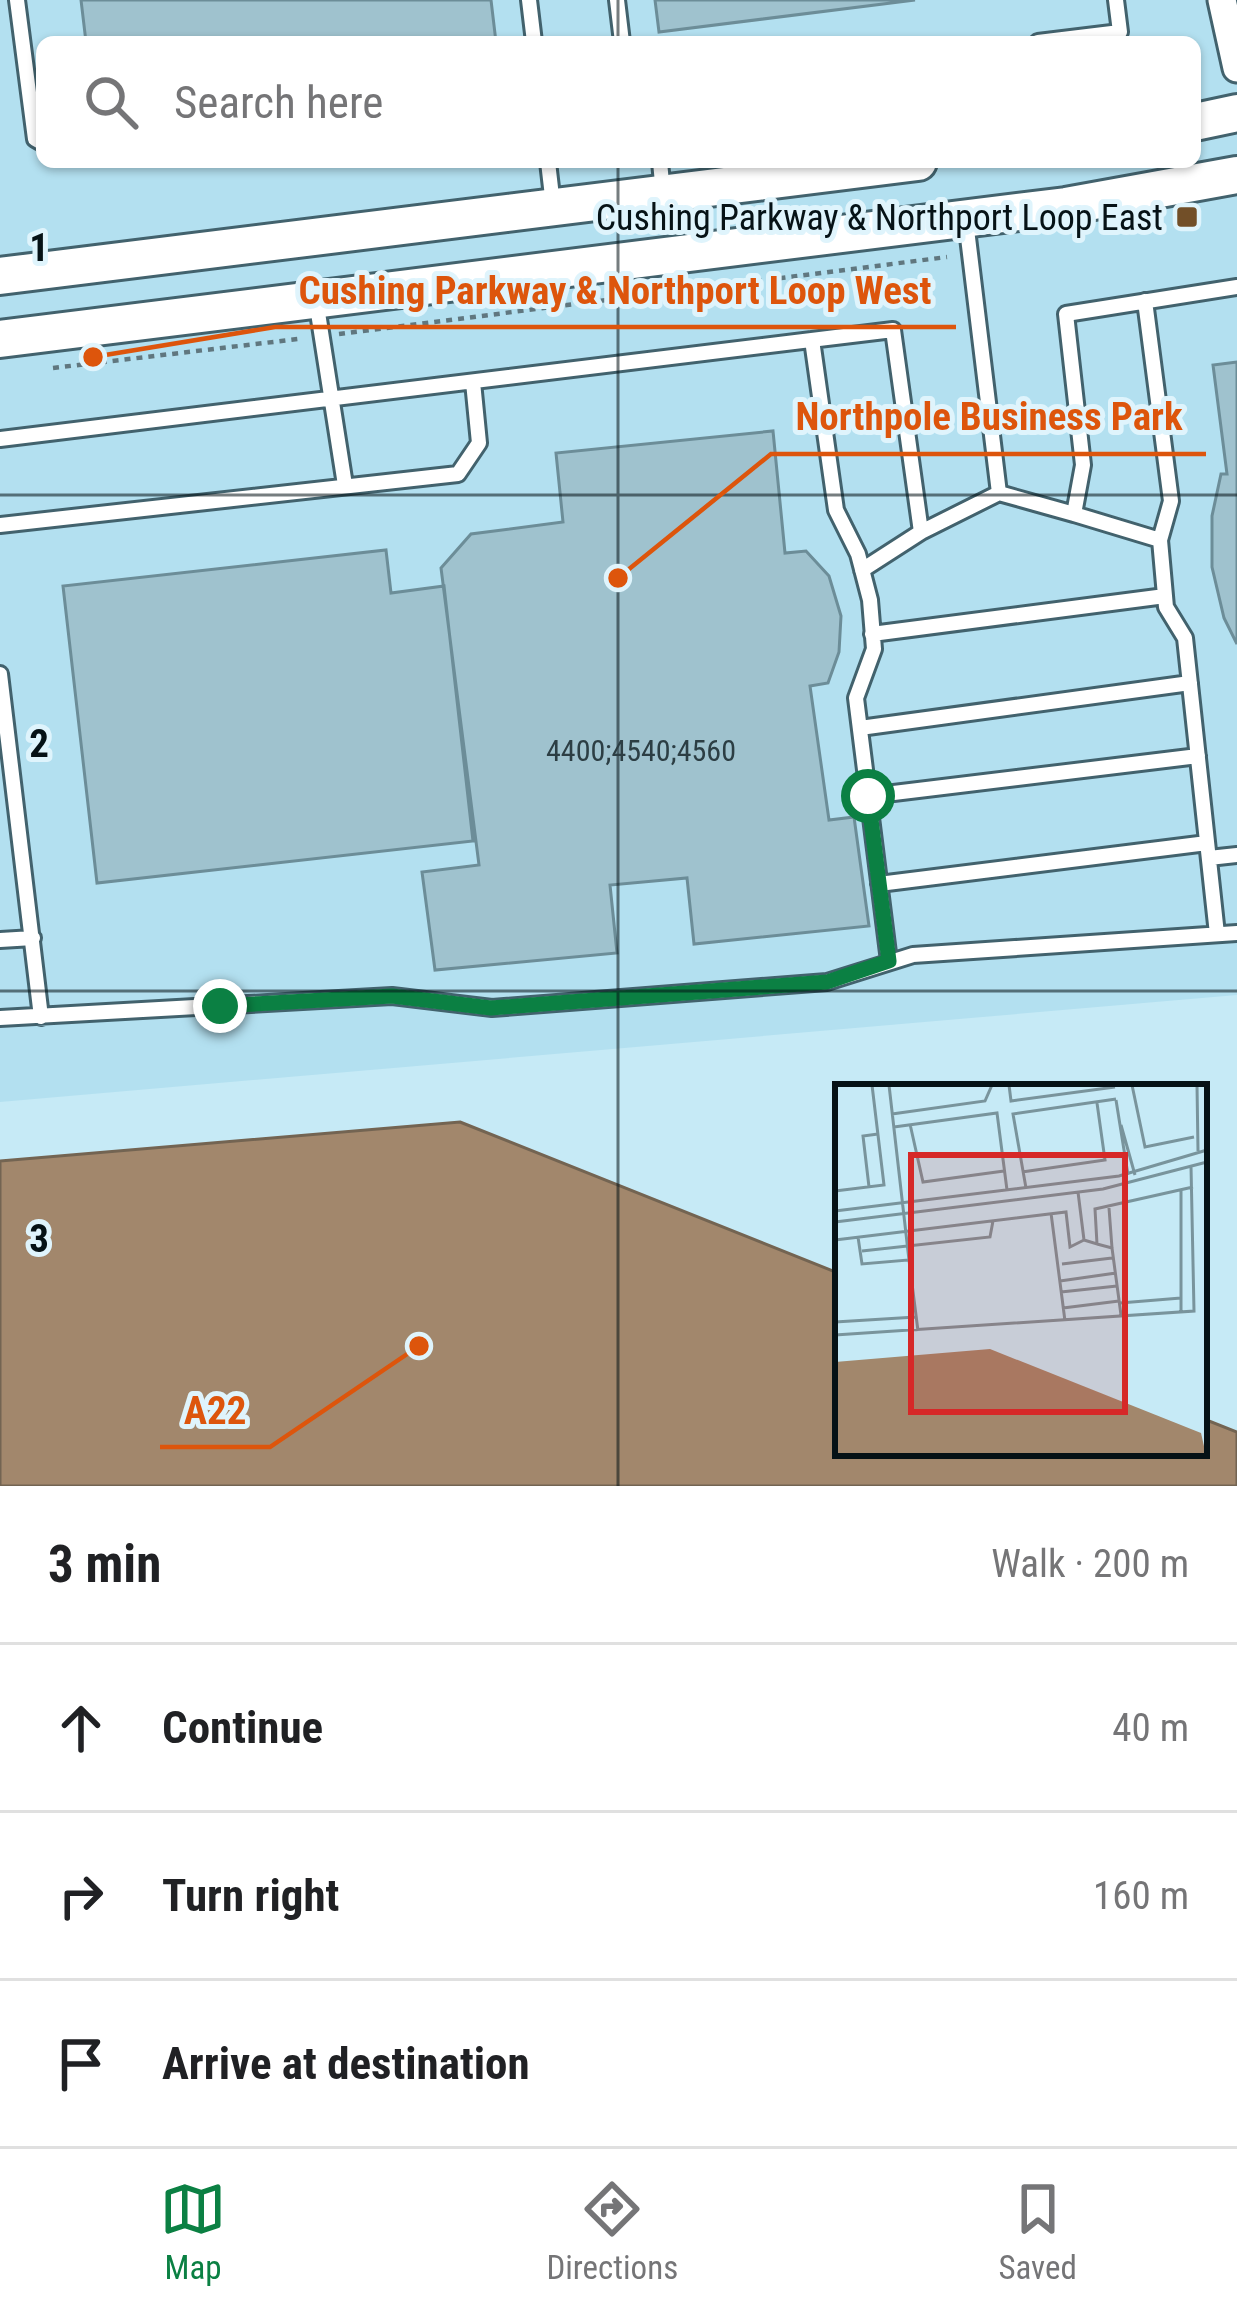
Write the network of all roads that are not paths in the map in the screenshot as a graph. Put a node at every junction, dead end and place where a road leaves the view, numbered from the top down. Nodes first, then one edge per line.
1 (17, 0) edge
2 (529, 0) edge
3 (617, 0) edge
4 (1116, 0) edge
5 (1222, 0) edge
6 (533, 36) edge
7 (621, 36) edge
8 (1087, 36) edge
9 (1237, 68) edge
10 (1237, 113) edge
11 (1201, 121) edge
12 (36, 140) edge
13 (549, 168) edge
14 (818, 168) edge
15 (1237, 175) edge
16 (662, 178) edge
17 (554, 208) junction
18 (965, 219) junction
19 (0, 276) edge
20 (1237, 287) edge
21 (316, 300) junction
22 (1145, 302) junction
23 (0, 339) edge
24 (812, 340) junction
25 (472, 382) junction
26 (331, 399) junction
27 (0, 440) edge
28 (344, 485) junction
29 (999, 493) junction
30 (1075, 514) junction
31 (0, 525) edge
32 (921, 532) junction
33 (1160, 540) junction
34 (862, 570) junction
35 (1165, 596) junction
36 (872, 634) junction
37 (0, 674) edge
38 (1190, 683) junction
39 (860, 728) junction
40 (1198, 756) junction
41 (868, 796) junction
42 (1208, 850) junction
43 (1237, 855) edge
44 (879, 884) junction
45 (1237, 932) edge
46 (1217, 934) junction
47 (33, 938) junction
48 (0, 940) edge
49 (889, 961) junction
50 (41, 1017) junction
51 (0, 1018) edge

1 - 12 lane
2 - 6 lane
3 - 7 lane
4 - 8 lane
5 - 9 street
10 - 11 main road
13 - 17 lane
14 - 16 main road
15 - 18 main road
16 - 17 main road
17 - 19 main road
18 - 21 main road
18 - 29 lane
20 - 22 lane
21 - 23 main road
21 - 26 lane
22 - 30 lane
22 - 33 lane
24 - 25 lane
24 - 32 lane
24 - 34 lane
25 - 26 lane
25 - 28 lane
26 - 27 lane
26 - 28 lane
28 - 31 lane
29 - 30 lane
29 - 32 lane
30 - 33 lane
32 - 34 lane
33 - 35 lane
34 - 36 lane
35 - 36 lane
35 - 38 lane
36 - 39 lane
37 - 47 lane
38 - 39 lane
38 - 40 lane
39 - 41 lane
40 - 41 lane
40 - 42 lane
41 - 44 lane
42 - 43 lane
42 - 44 lane
42 - 46 lane
44 - 49 lane
45 - 46 lane
46 - 49 lane
47 - 48 lane
47 - 50 lane
49 - 50 lane
50 - 51 lane

